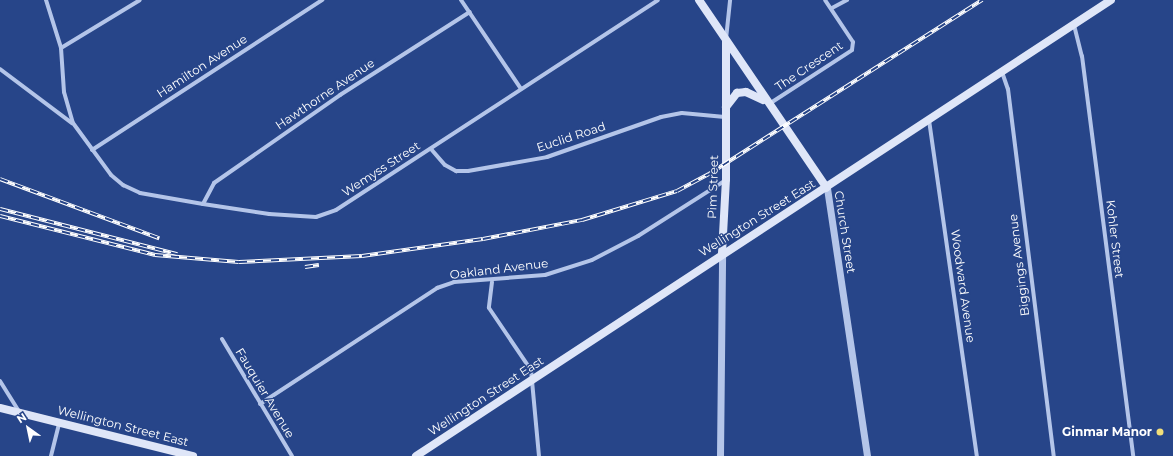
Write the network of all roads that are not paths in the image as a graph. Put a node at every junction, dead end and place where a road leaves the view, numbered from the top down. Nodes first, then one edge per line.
1 (46, 0) edge
2 (140, 0) edge
3 (322, 0) edge
4 (461, 0) edge
5 (658, 0) edge
6 (699, 0) edge
7 (730, 0) edge
8 (825, 0) edge
9 (847, 0) edge
10 (1111, 0) edge
11 (832, 8) junction
12 (470, 12) junction
13 (1074, 24) junction
14 (726, 41) junction
15 (61, 48) junction
16 (0, 69) edge
17 (1002, 72) junction
18 (521, 89) junction
19 (769, 104) junction
20 (725, 113) junction
21 (929, 120) junction
22 (73, 123) junction
23 (431, 149) junction
24 (92, 150) junction
25 (726, 180) junction
26 (827, 188) junction
27 (203, 204) junction
28 (722, 253) junction
29 (492, 282) junction
30 (222, 339) dead end
31 (531, 380) junction
32 (0, 381) edge
33 (260, 404) junction
34 (0, 408) edge
35 (20, 413) junction
36 (59, 424) junction
37 (51, 456) edge
38 (193, 456) edge
39 (292, 456) edge
40 (416, 456) edge
41 (539, 456) edge
42 (720, 456) edge
43 (867, 456) edge
44 (977, 456) edge
45 (1054, 456) edge
46 (1133, 456) edge

1 - 15 street
2 - 15 street
3 - 24 street, Hamilton Avenue
4 - 12 street
5 - 18 street, Wemyss Street
6 - 14 main road
7 - 14 street
8 - 11 street, The Crescent
9 - 11 street
10 - 13 main road, Wellington Street East
11 - 19 street, The Crescent
12 - 18 street
12 - 27 street, Hawthorne Avenue
13 - 17 main road, Wellington Street East
13 - 46 street, Kohler Street
14 - 19 main road, Church Street
14 - 20 main road, Pim Street
15 - 22 street
16 - 22 street
17 - 21 main road, Wellington Street East
17 - 45 street, Biggings Avenue
18 - 23 street, Wemyss Street
19 - 20 main road
19 - 26 main road, Church Street
20 - 23 street, Euclid Road
20 - 25 main road, Pim Street
21 - 26 main road, Wellington Street East
21 - 44 street, Woodward Avenue
22 - 24 street
23 - 27 street, Wemyss Street
24 - 27 street, Wemyss Street
25 - 28 main road, Pim Street
25 - 29 street, Oakland Avenue
26 - 28 main road, Wellington Street East
26 - 43 street, Church Street
28 - 31 main road, Wellington Street East
28 - 42 street, Pim Street
29 - 31 street
29 - 33 street, Oakland Avenue
30 - 33 street, Fauquier Avenue
31 - 40 main road, Wellington Street East
31 - 41 street
32 - 35 street
33 - 39 street, Fauquier Avenue
34 - 35 main road, Wellington Street East
35 - 36 main road, Wellington Street East
36 - 37 street
36 - 38 main road, Wellington Street East

